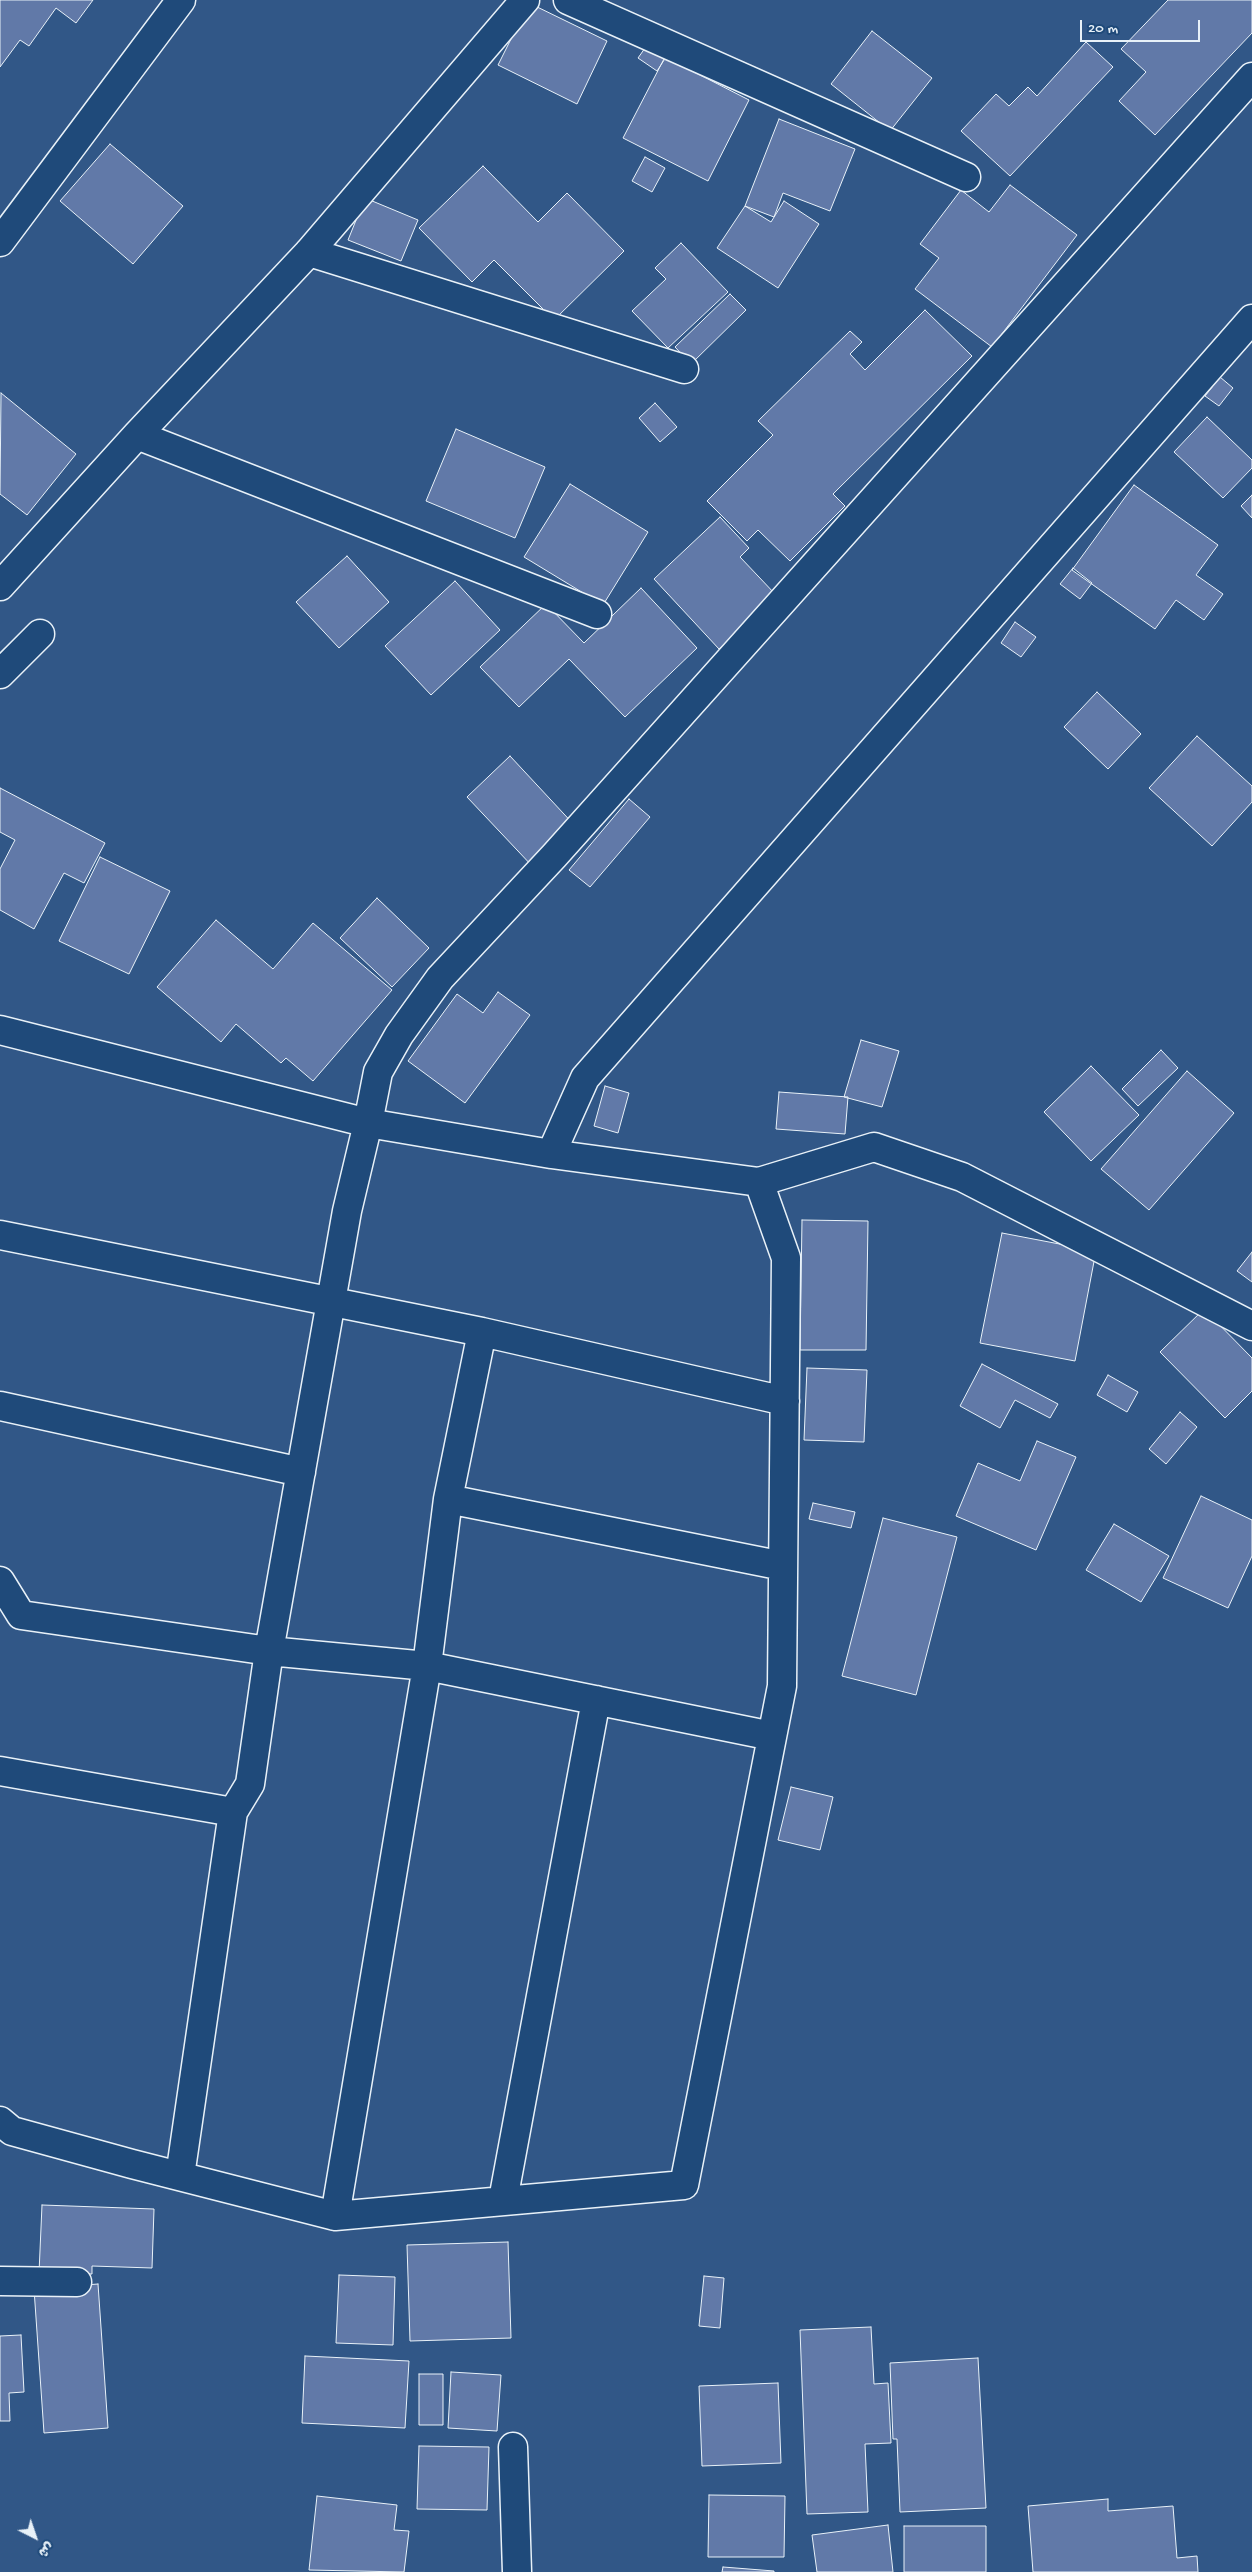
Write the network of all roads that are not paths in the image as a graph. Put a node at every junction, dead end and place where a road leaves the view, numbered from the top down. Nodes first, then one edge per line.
1 (181, 0) edge
2 (525, 0) edge
3 (568, 0) edge
4 (1252, 77) edge
5 (966, 177) dead end
6 (0, 242) edge
7 (309, 252) junction
8 (1252, 318) edge
9 (684, 369) dead end
10 (137, 435) junction
11 (0, 586) edge
12 (597, 614) dead end
13 (40, 634) dead end
14 (0, 674) edge
15 (0, 1030) edge
16 (368, 1123) junction
17 (551, 1154) junction
18 (758, 1182) junction
19 (0, 1235) edge
20 (331, 1301) junction
21 (1252, 1326) edge
22 (482, 1332) junction
23 (786, 1401) junction
24 (0, 1406) edge
25 (301, 1472) junction
26 (448, 1499) junction
27 (783, 1566) junction
28 (0, 1581) edge
29 (269, 1651) junction
30 (427, 1666) junction
31 (596, 1700) junction
32 (772, 1736) junction
33 (0, 1771) edge
34 (233, 1812) junction
35 (0, 2121) edge
36 (180, 2176) junction
37 (502, 2200) junction
38 (335, 2216) junction
39 (0, 2281) edge
40 (77, 2282) dead end
41 (513, 2447) dead end
42 (516, 2572) edge

1 - 6 street
2 - 7 street
3 - 5 street
4 - 16 street
7 - 9 street
7 - 10 street
8 - 17 street
10 - 11 street
10 - 12 street
13 - 14 street
15 - 16 street
16 - 17 street
16 - 20 street
17 - 18 street
18 - 21 street
18 - 23 street
19 - 20 street
20 - 22 street
20 - 25 street
22 - 23 street
22 - 26 street
23 - 27 street
24 - 25 street
25 - 29 street
26 - 27 street
26 - 30 street
27 - 32 street
28 - 29 street
29 - 30 street
29 - 34 street
30 - 31 street
30 - 38 street
31 - 32 street
31 - 37 street
32 - 37 street
33 - 34 street
34 - 36 street
35 - 36 street
36 - 38 street
37 - 38 street
39 - 40 street
41 - 42 street

